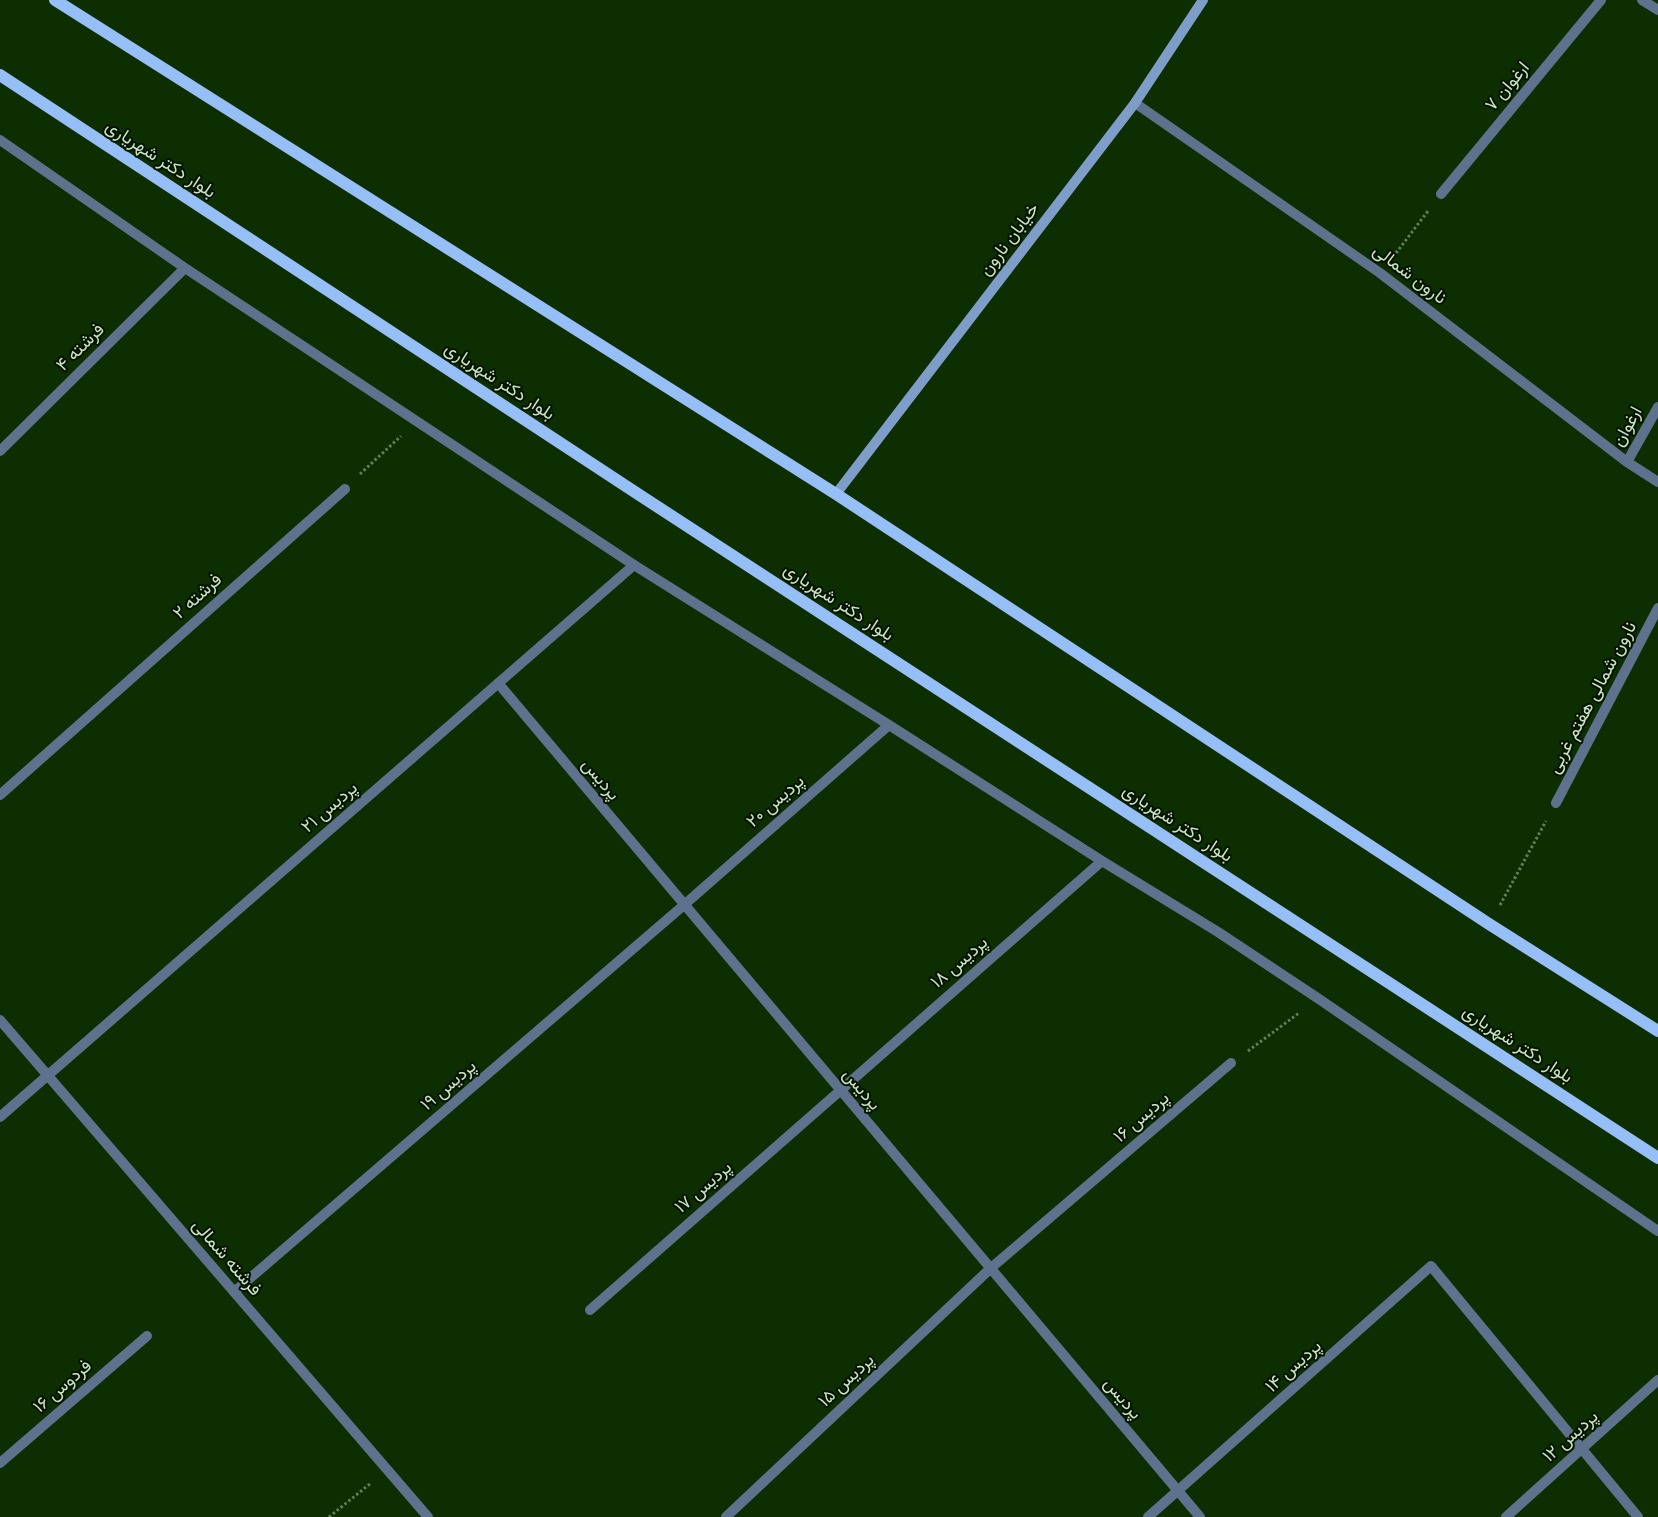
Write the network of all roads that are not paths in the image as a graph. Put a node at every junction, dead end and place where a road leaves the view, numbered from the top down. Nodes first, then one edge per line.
1 (55, 0) edge
2 (1203, 0) edge
3 (1601, 0) edge
4 (1642, 0) edge
5 (1658, 10) edge
6 (0, 75) edge
7 (1134, 102) junction
8 (0, 140) edge
9 (1441, 194) road end
10 (185, 268) junction
11 (1658, 407) edge
12 (0, 451) edge
13 (1627, 462) junction
14 (1658, 482) edge
15 (345, 489) road end
16 (836, 494) junction
17 (634, 565) junction
18 (1658, 608) edge
19 (498, 683) junction
20 (889, 725) junction
21 (0, 795) edge
22 (1556, 803) road end
23 (1102, 862) junction
24 (684, 904) junction
25 (0, 1020) edge
26 (1658, 1031) edge
27 (1231, 1063) road end
28 (48, 1076) junction
29 (840, 1090) junction
30 (0, 1117) edge
31 (1658, 1158) edge
32 (1658, 1231) edge
33 (991, 1268) junction
34 (234, 1292) junction
35 (590, 1310) dead end
36 (147, 1336) dead end
37 (1658, 1380) edge
38 (1582, 1449) junction
39 (0, 1463) edge
40 (1178, 1491) junction
41 (428, 1517) edge
42 (726, 1517) edge
43 (1148, 1517) edge
44 (1200, 1517) edge
45 (1506, 1517) edge
46 (1638, 1517) edge

1 - 16 main road
2 - 7 main road, خیابان نارون
3 - 9 street, ارغوان ۷
4 - 5 street
6 - 31 main road, بلوار دکتر شهریاری
7 - 13 street, نارون شمالی
7 - 16 main road, خیابان نارون
8 - 10 street
10 - 12 street, فرشته ۴
10 - 17 street
11 - 13 street, ارغوان
13 - 14 street, نارون شمالی
15 - 21 street, فرشته ۲
16 - 26 main road
17 - 19 street, پردیس ۲۱
17 - 20 street
18 - 22 street, نارون شمالی هفتم غربی
19 - 24 street, پردیس
19 - 28 street, پردیس ۲۱
20 - 23 street
20 - 24 street, ۲۰ پردیس
23 - 29 street, ۱۸ پردیس
23 - 32 street
24 - 29 street, پردیس
24 - 34 street, پردیس ۱۹
25 - 28 street, فرشته شمالی
27 - 33 street, ۱۶ پردیس
28 - 30 street, پردیس ۲۱
28 - 34 street, فرشته شمالی
29 - 33 street, پردیس
29 - 35 street, پردیس ۱۷
33 - 40 street, پردیس
33 - 42 street, پردیس ۱۵
34 - 41 street, فرشته شمالی
36 - 39 street, فردوس ۱۶
37 - 38 street, ۱۲ پردیس
38 - 40 street, ۱۴ پردیس
38 - 45 street, ۱۲ پردیس
38 - 46 street
40 - 43 street, ۱۴ پردیس
40 - 44 street, پردیس

